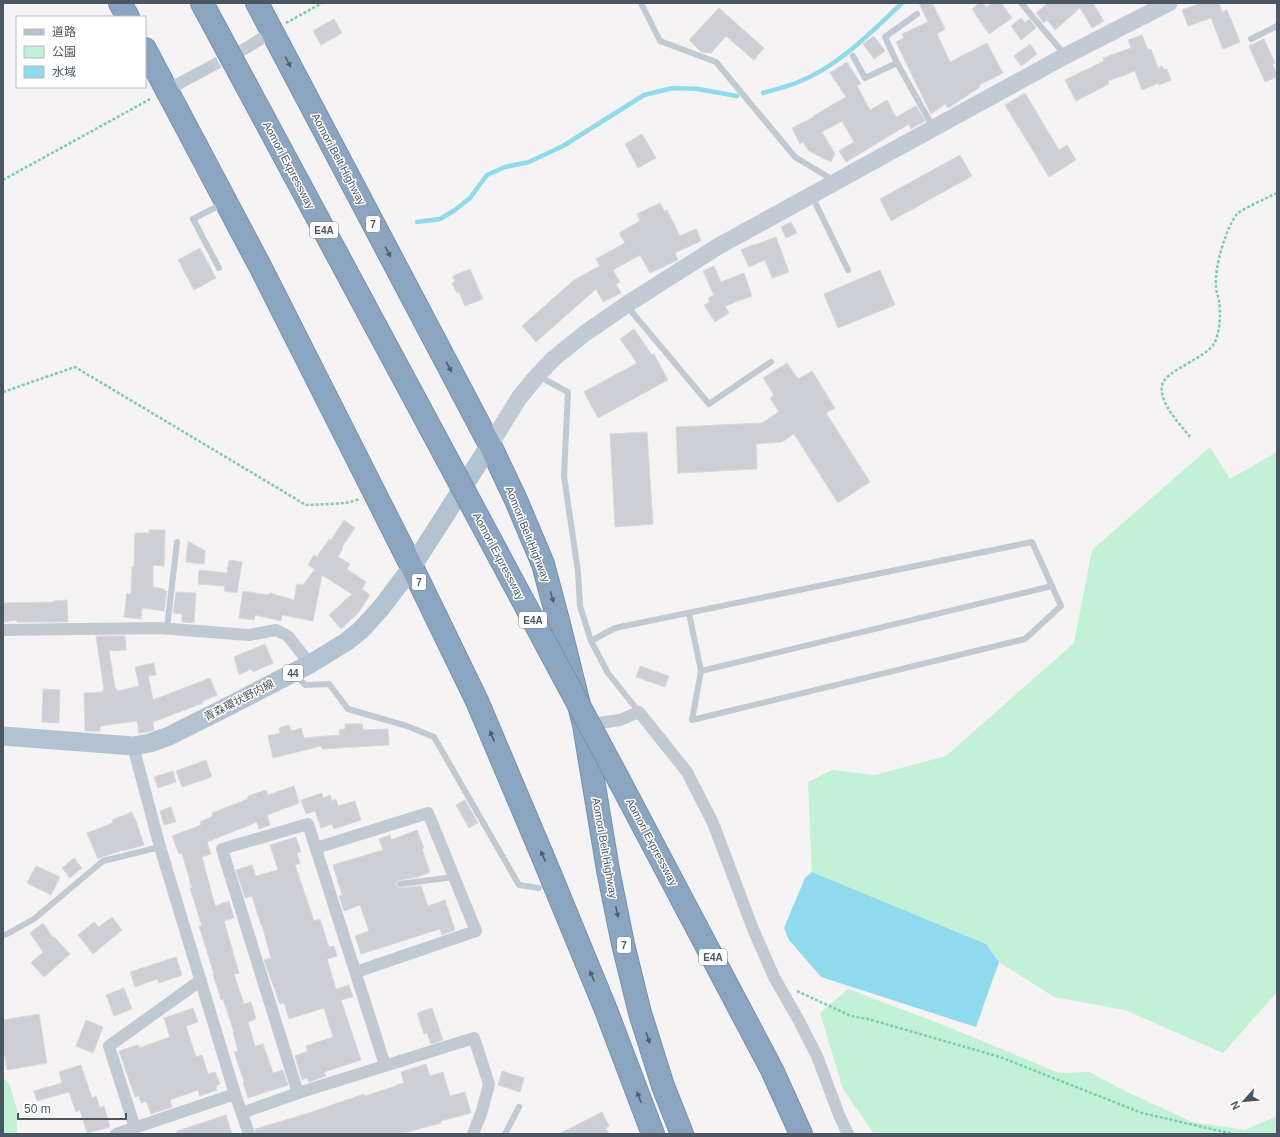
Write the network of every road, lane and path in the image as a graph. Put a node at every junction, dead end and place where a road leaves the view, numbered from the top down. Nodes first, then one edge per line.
1 (120, 3) edge
2 (202, 3) edge
3 (257, 3) edge
4 (322, 3) edge
5 (641, 3) edge
6 (1021, 3) edge
7 (1169, 3) edge
8 (917, 14) dead end
9 (127, 16) edge
10 (1277, 26) edge
11 (272, 32) junction
12 (1251, 39) dead end
13 (248, 47) tunnel mouth
14 (146, 51) edge
15 (853, 56) dead end
16 (1065, 56) junction
17 (897, 63) junction
18 (208, 68) tunnel mouth
19 (167, 90) junction
20 (934, 128) junction
21 (3, 180) edge
22 (836, 182) junction
23 (1277, 193) edge
24 (812, 196) junction
25 (226, 201) junction
26 (219, 268) dead end
27 (848, 270) dead end
28 (626, 305) junction
29 (771, 362) dead end
30 (537, 376) junction
31 (3, 392) edge
32 (1190, 437) dead end
33 (490, 445) junction
34 (373, 490) junction
35 (177, 542) dead end
36 (412, 567) junction
37 (1052, 586) junction
38 (689, 613) junction
39 (167, 628) junction
40 (3, 630) edge
41 (591, 641) junction
42 (302, 668) junction
43 (701, 671) junction
44 (639, 712) junction
45 (584, 725) junction
46 (3, 736) edge
47 (133, 746) junction
48 (160, 847) junction
49 (316, 848) junction
50 (454, 876) junction
51 (400, 884) dead end
52 (539, 888) dead end
53 (3, 935) edge
54 (356, 972) junction
55 (774, 977) junction
56 (201, 980) junction
57 (385, 1065) junction
58 (298, 1093) junction
59 (235, 1094) junction
60 (519, 1107) dead end
61 (242, 1113) junction
62 (135, 1128) junction
63 (116, 1134) edge
64 (249, 1134) edge
65 (473, 1134) edge
66 (505, 1134) edge
67 (653, 1134) edge
68 (682, 1134) edge
69 (801, 1134) edge
70 (848, 1134) edge
71 (1233, 1134) edge

1 - 9 highway
2 - 69 highway, Aomori Expressway / E4A, bridge
3 - 11 highway, Aomori Belt Highway / 7
4 - 11 path
5 - 22 lane
6 - 16 lane
7 - 16 street
8 - 17 lane
10 - 12 lane
11 - 13 street
11 -> 33 highway, Aomori Belt Highway / 7
14 - 19 highway, 7
15 - 17 lane
16 - 20 street
17 - 20 lane
18 - 19 street
19 - 21 path
19 - 25 highway, 7
20 - 22 street
22 - 24 street
23 - 32 path
24 - 27 lane
24 - 28 street
25 - 26 lane
25 - 34 highway, 7
28 - 29 lane
28 - 30 street
30 - 33 street
30 - 41 lane
31 - 34 path
33 - 36 main road, 青森環状野内線 / 44
33 -> 45 highway, Aomori Belt Highway / 7
34 - 36 highway, 7
35 - 39 lane
36 - 42 main road, 青森環状野内線 / 44
67 -> 36 highway, 7
37 - 38 lane
37 - 43 lane
37 - 43 lane
38 - 41 lane
38 - 43 lane
39 - 40 street
39 - 42 street
41 - 44 lane
42 - 47 main road, 青森環状野内線 / 44
42 - 52 lane
44 - 45 street
44 - 55 street
45 -> 68 highway, Aomori Belt Highway / 7
46 - 47 main road, 青森環状野内線 / 44
47 - 48 street
48 - 53 lane
48 - 56 street
49 - 50 street
49 - 54 street
49 - 58 street
50 - 51 lane
50 - 54 street
54 - 57 street
55 - 70 street
55 - 71 path
56 - 59 street
56 - 62 street
57 - 58 street
57 - 65 street
58 - 61 street
59 - 61 street
59 - 62 street
60 - 66 lane
61 - 64 street
62 - 63 street

